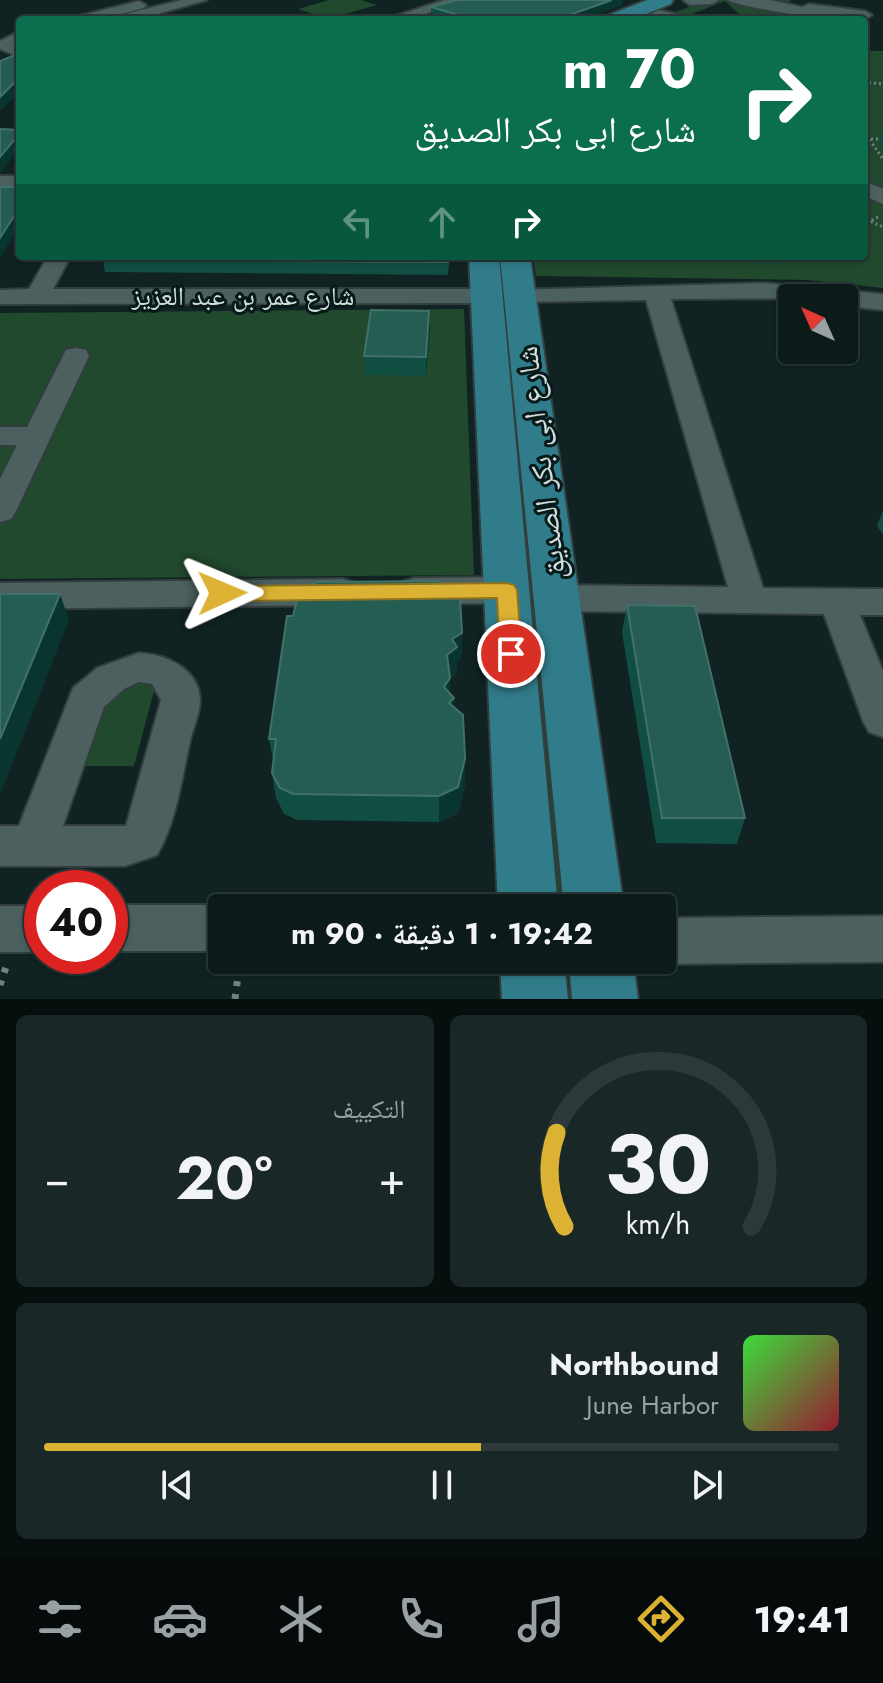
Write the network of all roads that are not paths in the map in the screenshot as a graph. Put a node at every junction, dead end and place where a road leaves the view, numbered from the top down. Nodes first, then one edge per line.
1 (156, 0) edge
2 (200, 0) edge
3 (459, 0) edge
4 (712, 0) edge
5 (735, 0) edge
6 (777, 0) edge
7 (692, 1) edge
8 (883, 7) edge
9 (660, 13) edge
10 (95, 16) edge
11 (134, 16) edge
12 (405, 16) edge
13 (640, 16) edge
14 (815, 16) edge
15 (853, 16) edge
16 (861, 16) edge
17 (56, 261) dead end
18 (501, 276) edge
19 (656, 291) junction
20 (0, 297) edge
21 (37, 297) junction
22 (879, 307) edge
23 (76, 356) dead end
24 (511, 379) junction
25 (0, 436) edge
26 (36, 436) junction
27 (0, 511) edge
28 (507, 590) junction
29 (0, 596) edge
30 (557, 598) junction
31 (749, 600) junction
32 (837, 601) junction
33 (883, 602) edge
34 (883, 721) edge
35 (17, 846) edge
36 (527, 894) edge
37 (592, 894) edge
38 (128, 928) edge
39 (208, 928) edge
40 (0, 929) edge
41 (24, 929) edge
42 (883, 939) edge
43 (676, 941) edge
44 (533, 974) edge
45 (602, 974) edge
46 (535, 999) edge
47 (605, 999) edge

1 - 10 street
2 - 11 street
3 - 12 street
4 - 7 street
5 - 14 street
6 - 15 street
7 - 9 main road
8 - 16 street
9 - 13 main road
17 - 21 street
18 - 19 street, شارع عمر بن عبد العزيز
18 - 21 street, شارع عمر بن عبد العزيز
18 - 24 main road, شارع ابى بكر الصديق
19 - 22 street, شارع عمر بن عبد العزيز
19 - 31 street
20 - 21 street, شارع عمر بن عبد العزيز
23 - 26 street
24 - 28 main road, شارع ابى بكر الصديق
24 - 30 main road, شارع ابى بكر الصديق
25 - 26 street
26 - 27 street
28 - 29 street
28 - 36 main road, شارع ابى بكر الصديق
30 - 31 street
30 - 37 main road, شارع ابى بكر الصديق
31 - 32 street
32 - 33 street
32 - 34 street
35 - 35 street
38 - 39 street
40 - 41 street
42 - 43 street
44 - 46 main road
45 - 47 main road

